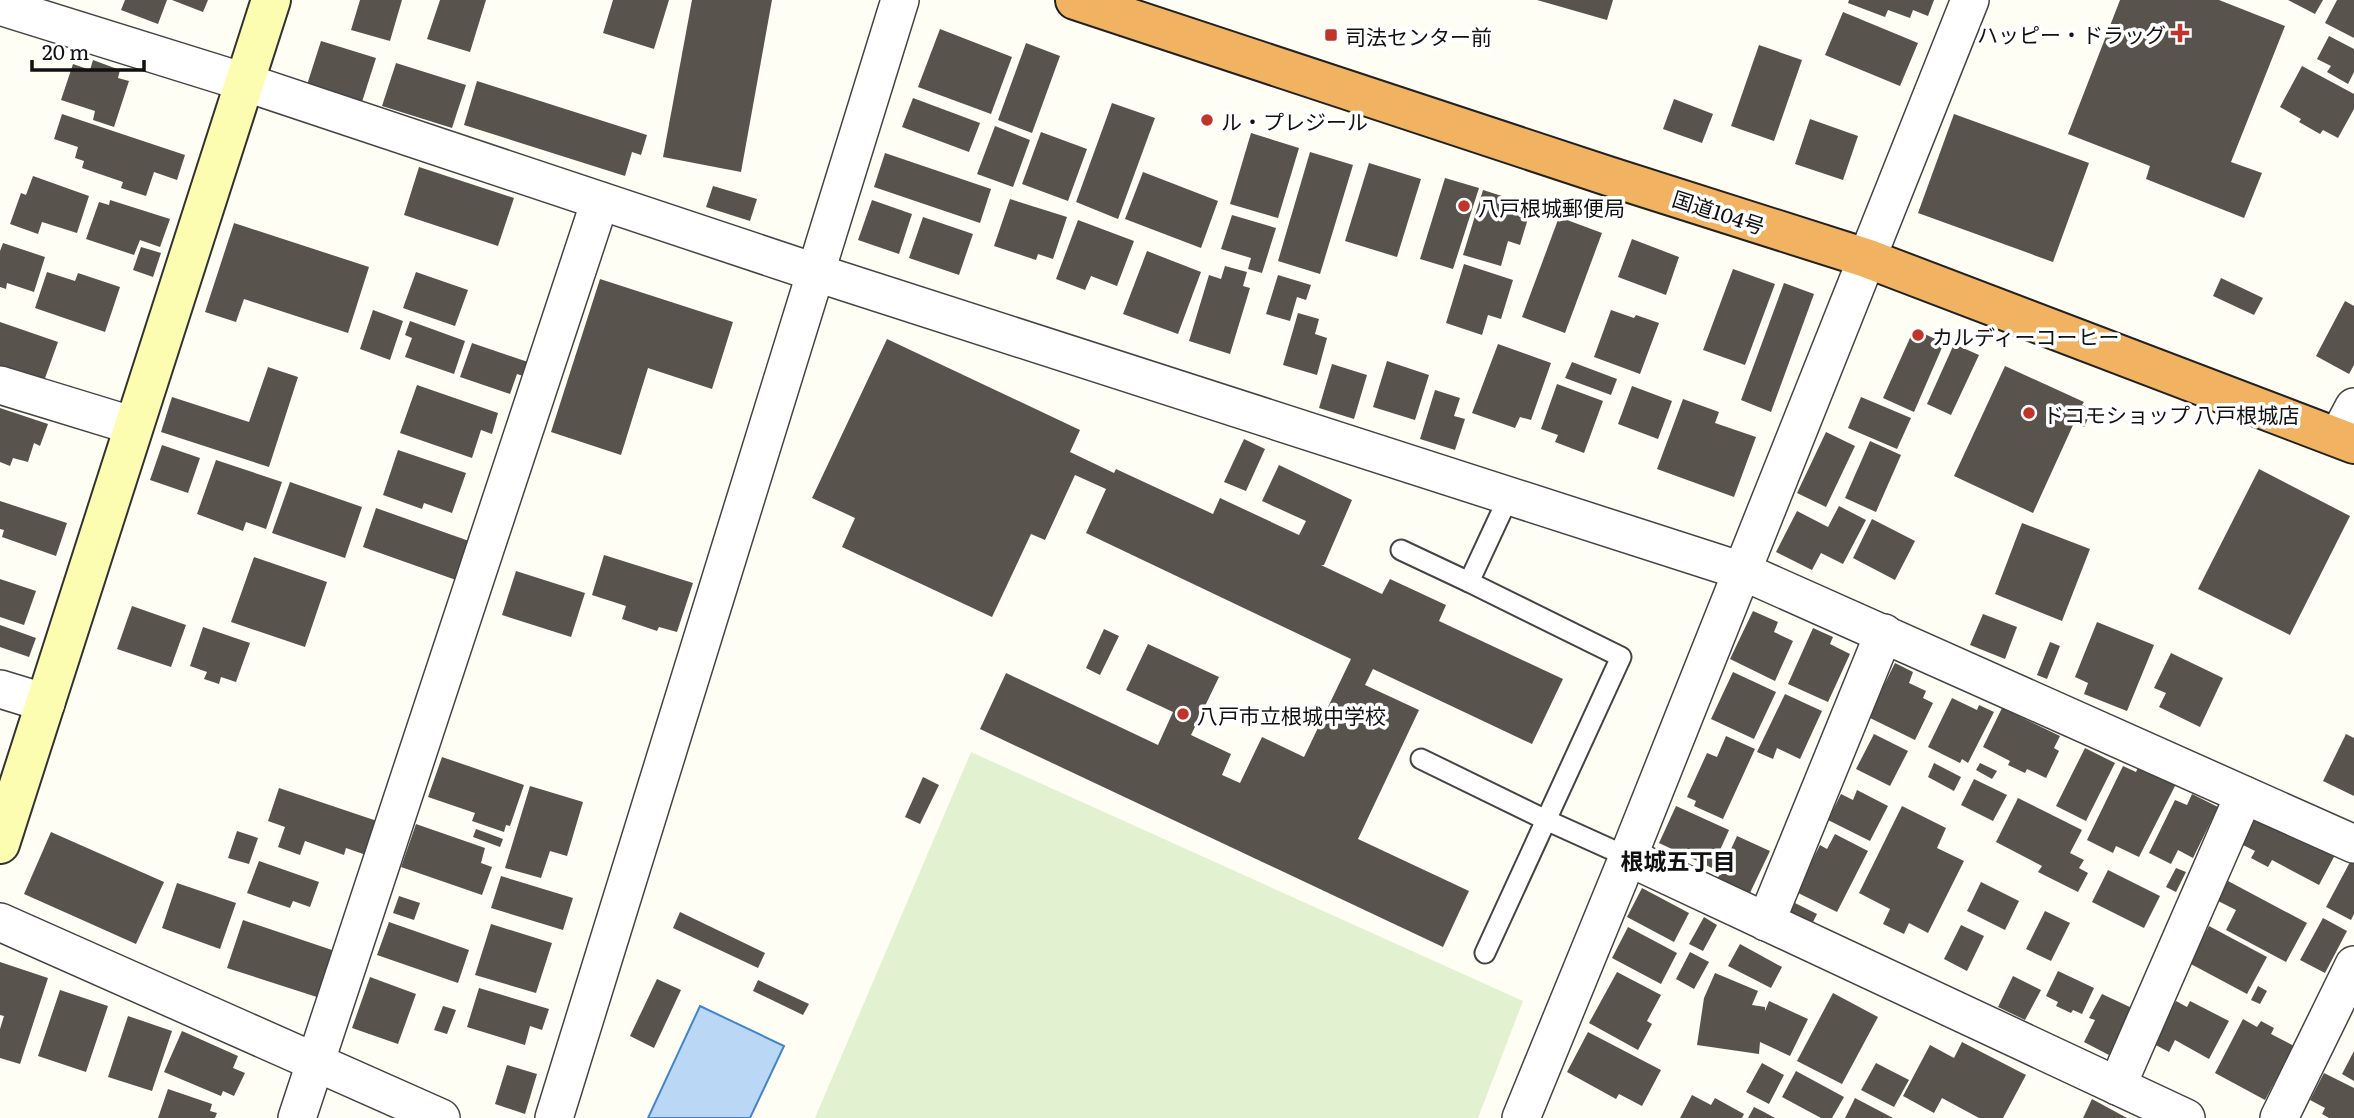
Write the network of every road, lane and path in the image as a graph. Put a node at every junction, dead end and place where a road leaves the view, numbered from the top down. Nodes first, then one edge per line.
1 (271, 0) edge
2 (900, 0) edge
3 (1075, 0) edge
4 (1970, 0) edge
5 (0, 6) edge
6 (244, 82) junction
7 (600, 201) junction
8 (1866, 258) junction
9 (817, 274) junction
10 (0, 385) edge
11 (134, 426) junction
12 (2349, 429) edge
13 (1509, 496) junction
14 (1401, 550) dead end
15 (1742, 571) junction
16 (1469, 582) junction
17 (1884, 633) junction
18 (0, 689) edge
19 (46, 703) junction
20 (1421, 759) dead end
21 (2244, 795) junction
22 (1546, 820) junction
23 (0, 844) edge
24 (2354, 844) edge
25 (1628, 857) junction
26 (0, 922) edge
27 (1766, 922) junction
28 (1485, 953) dead end
29 (2354, 965) edge
30 (315, 1061) junction
31 (2117, 1086) junction
32 (297, 1118) edge
33 (441, 1118) edge
34 (554, 1118) edge
35 (1521, 1118) edge
36 (2186, 1118) edge
37 (2278, 1118) edge

1 - 6 street
2 - 9 street
3 - 8 highway, 国道104号
4 - 8 street
5 - 6 street
6 - 7 street
6 - 11 street
7 - 9 street
7 - 30 street
8 - 12 highway, 国道104号
8 - 15 street
9 - 13 street
9 - 34 street
10 - 11 street
11 - 19 street
13 - 15 street
13 - 16 lane
14 - 16 lane
15 - 17 street
15 - 25 street
16 - 22 lane
17 - 21 street
17 - 27 street
18 - 19 street
19 - 23 street
20 - 22 lane
21 - 24 street
21 - 31 street
22 - 25 lane
22 - 28 lane
25 - 27 street
25 - 35 street
26 - 30 street
27 - 31 street
29 - 37 street
30 - 32 street
30 - 33 street
31 - 36 street

